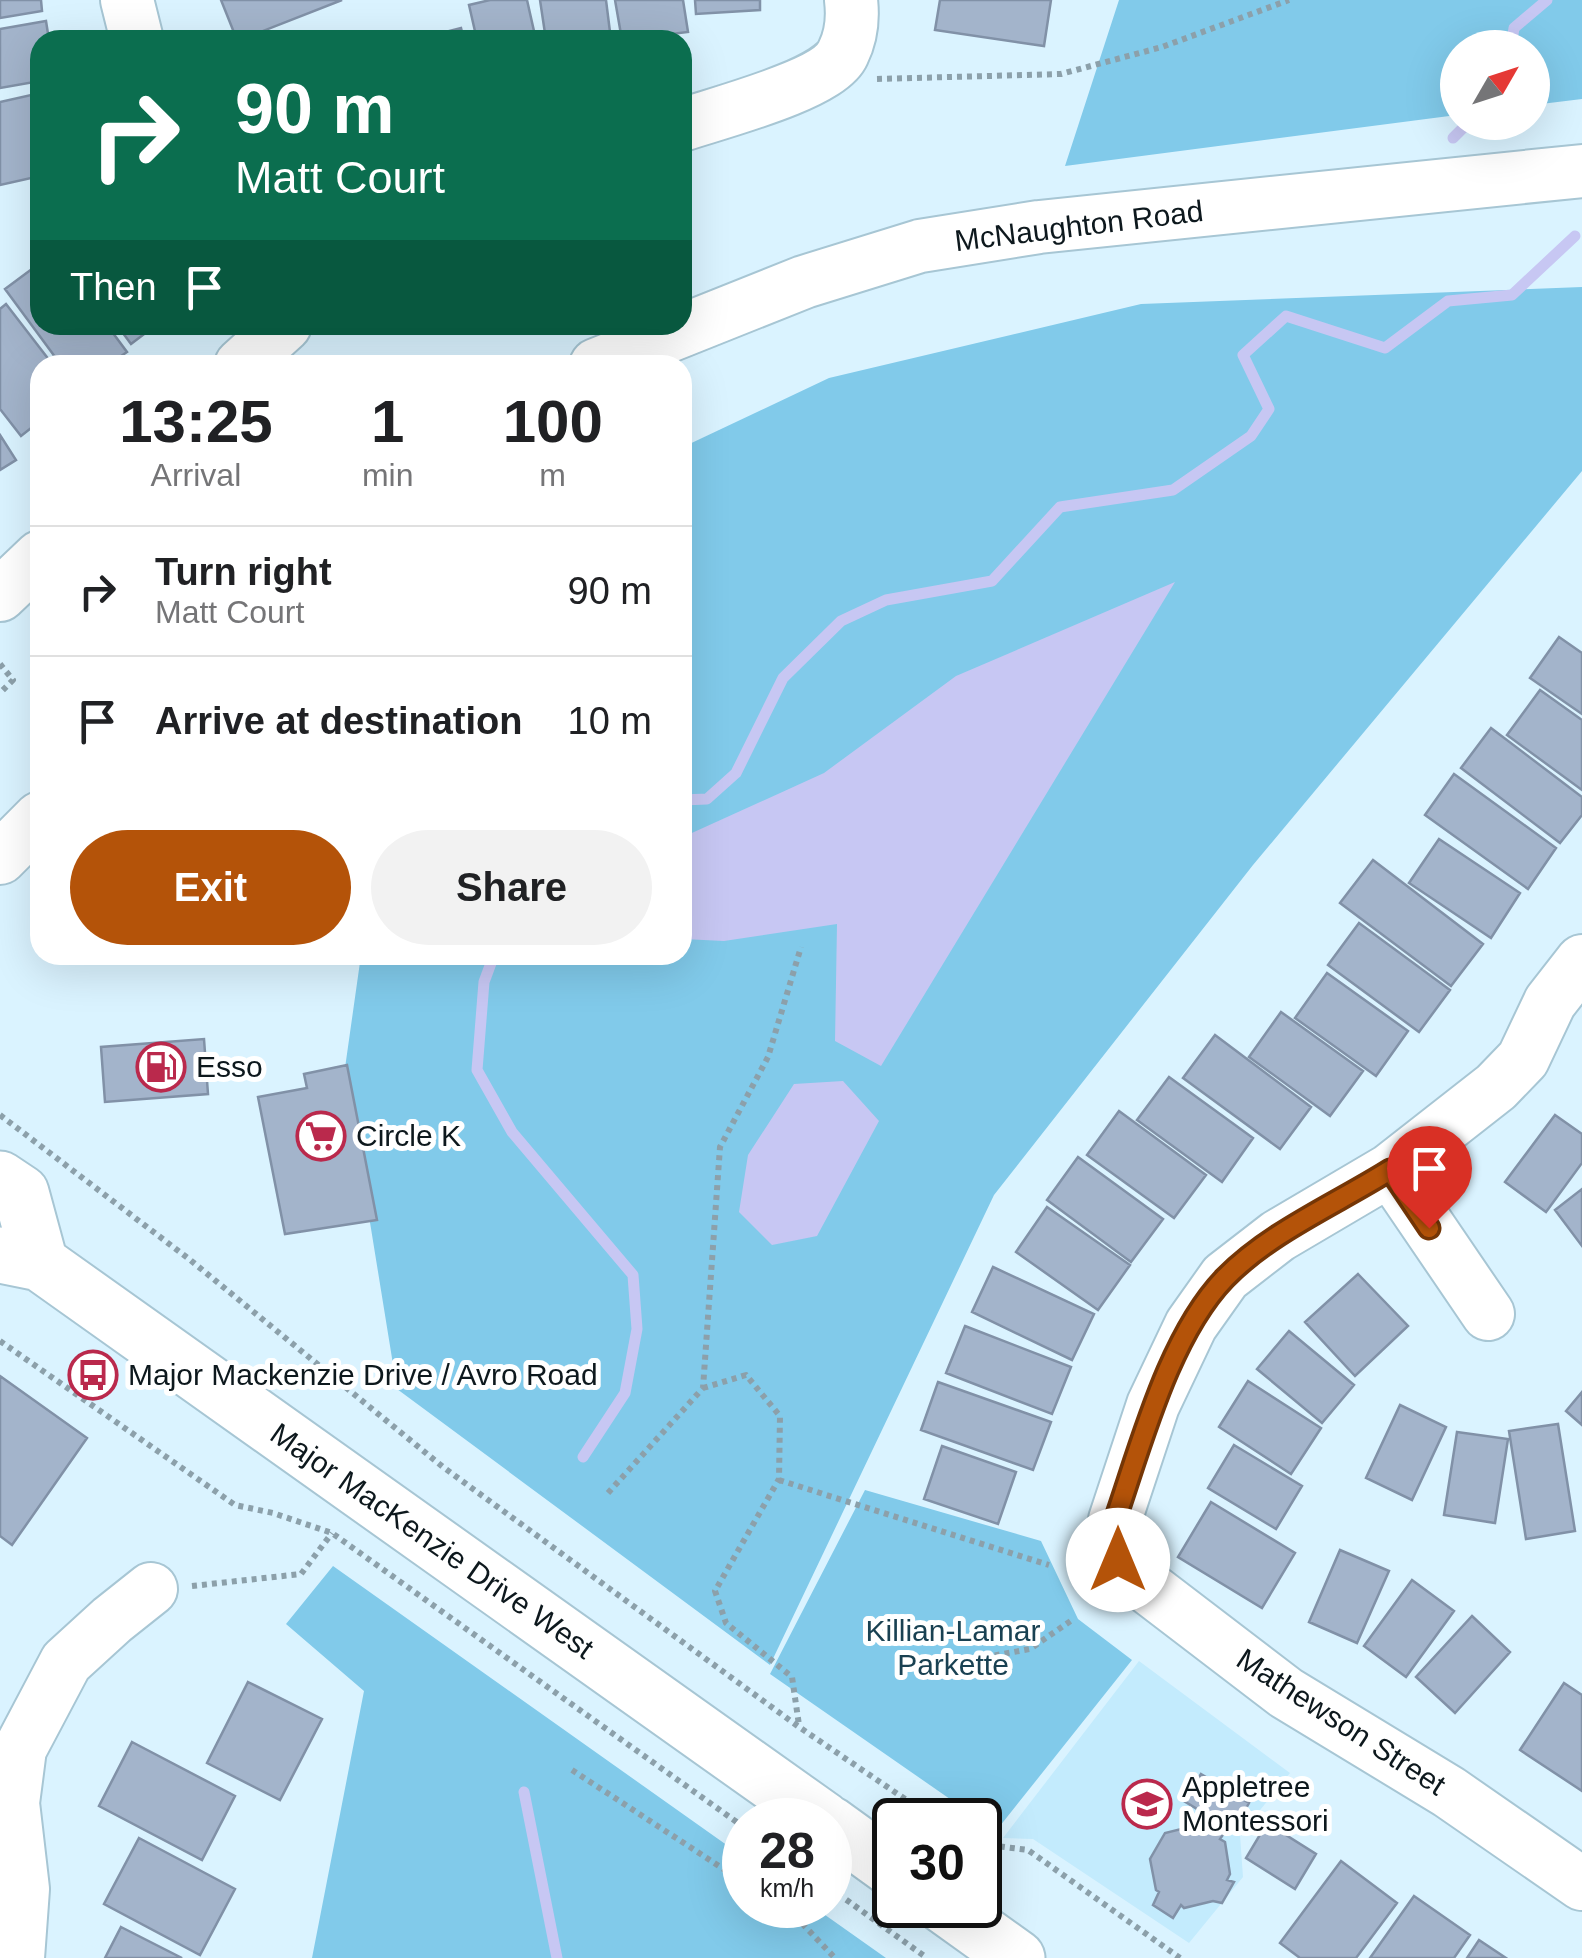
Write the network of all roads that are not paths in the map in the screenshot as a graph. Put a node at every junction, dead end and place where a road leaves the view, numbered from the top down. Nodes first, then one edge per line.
1 (127, 0) edge
2 (851, 0) edge
3 (134, 30) edge
4 (692, 122) edge
5 (1582, 171) edge
6 (692, 327) edge
7 (274, 335) edge
8 (671, 335) edge
9 (252, 355) edge
10 (621, 355) edge
11 (30, 566) edge
12 (0, 594) edge
13 (30, 828) edge
14 (0, 858) edge
15 (1582, 962) edge
16 (1390, 1170) junction
17 (0, 1179) edge
18 (20, 1259) edge
19 (1488, 1314) dead end
20 (151, 1589) road end
21 (792, 1798) edge
22 (1582, 1884) edge
23 (975, 1928) edge
24 (18, 1958) edge
25 (1016, 1958) edge

1 - 3 street
2 - 4 street
5 - 6 street, McNaughton Road
7 - 9 street
8 - 10 street, McNaughton Road
11 - 12 street
13 - 14 street
15 - 16 street, Mathewson Street
16 - 19 street
16 - 22 street, Mathewson Street
17 - 18 main road, Major MacKenzie Drive West
18 - 21 main road, Major MacKenzie Drive West
20 - 24 street
23 - 25 main road

